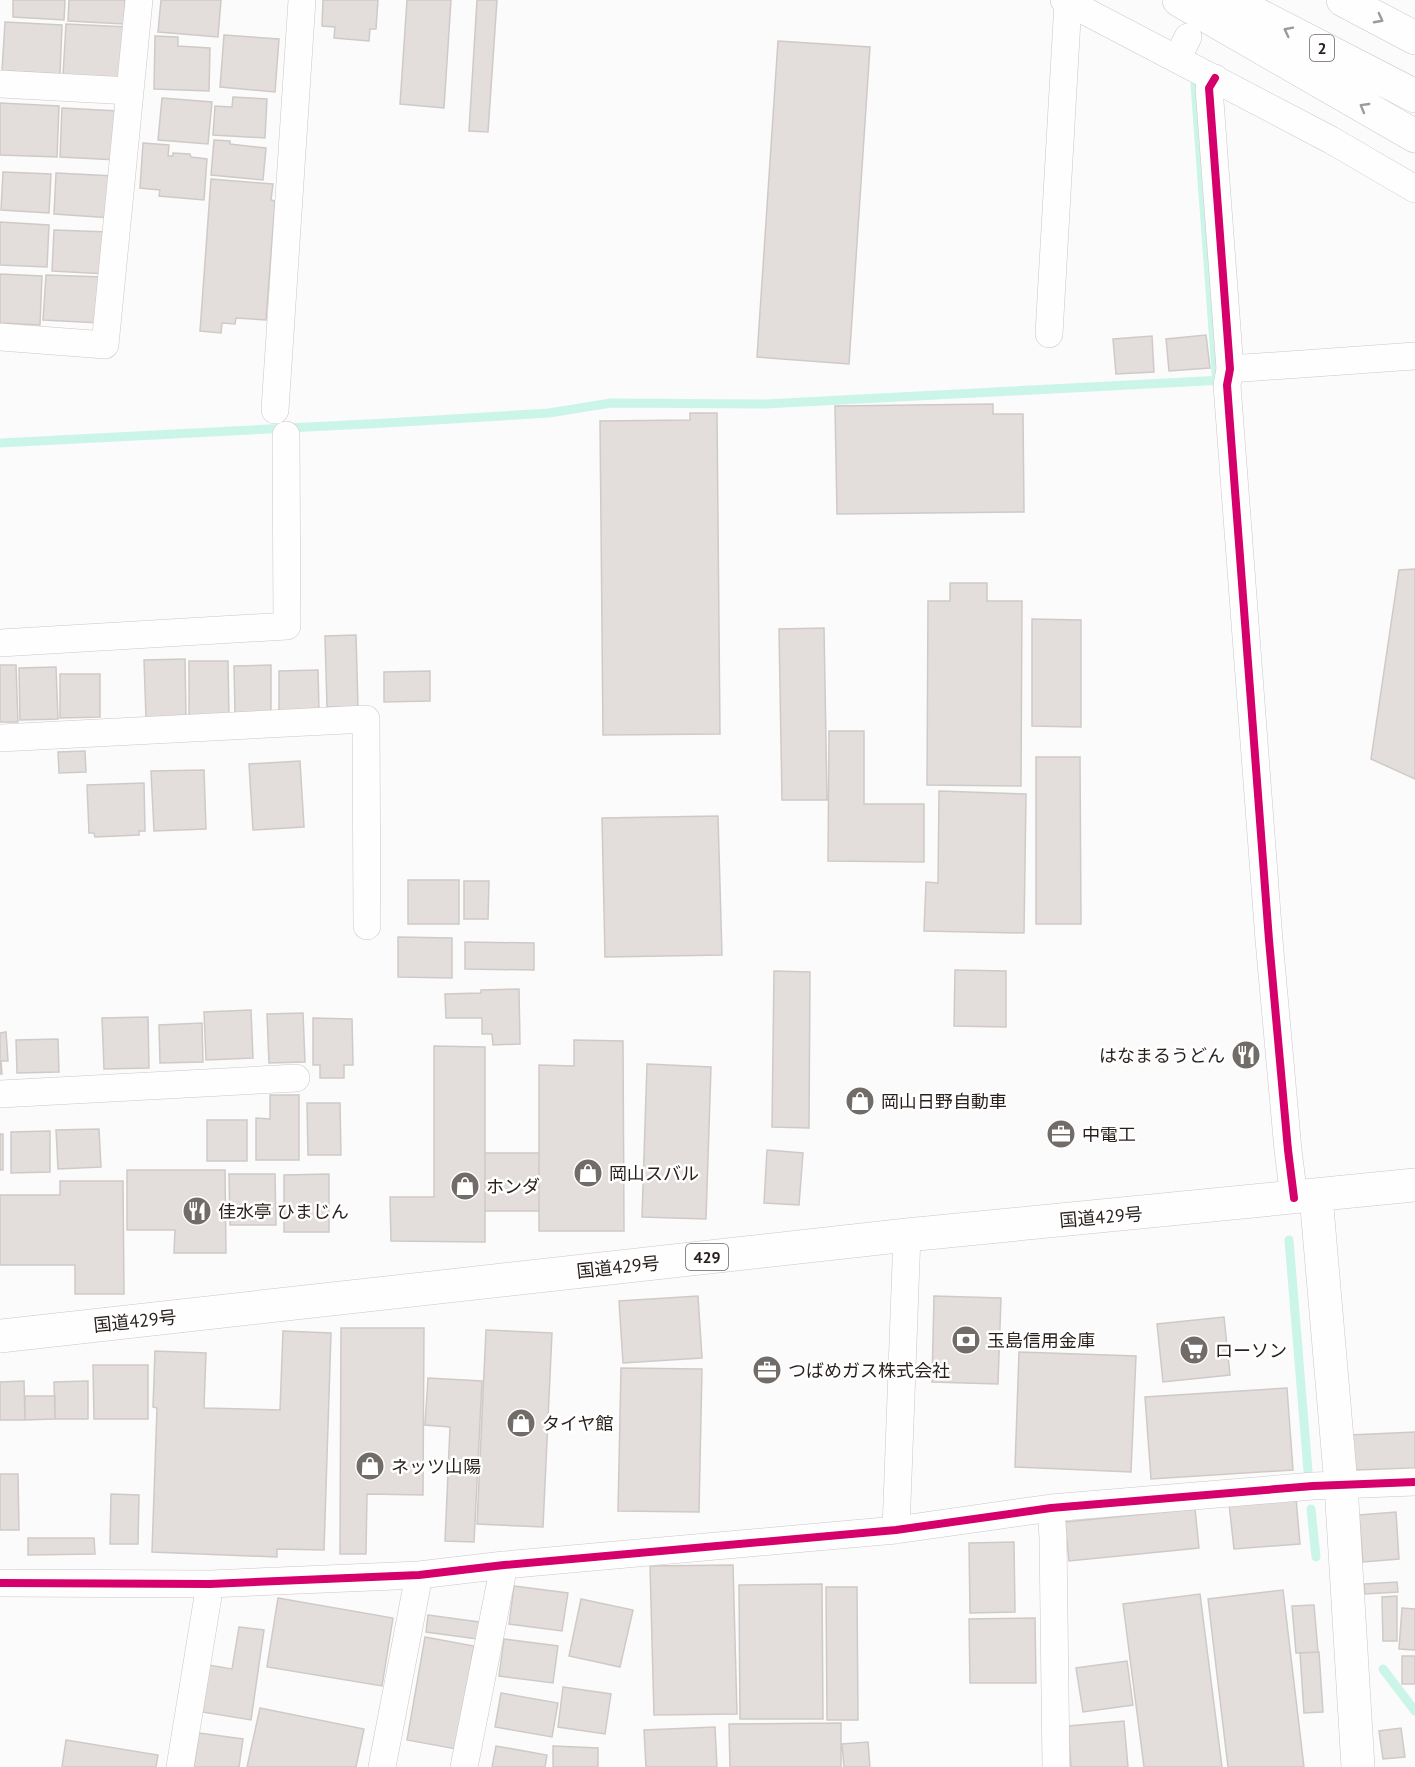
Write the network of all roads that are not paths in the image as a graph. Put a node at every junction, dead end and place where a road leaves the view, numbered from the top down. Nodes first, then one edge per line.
1 (139, 0) edge
2 (302, 0) edge
3 (1179, 0) edge
4 (1229, 0) edge
5 (1343, 0) edge
6 (1390, 0) edge
7 (1066, 1) edge
8 (1415, 12) edge
9 (1415, 39) edge
10 (1215, 78) junction
11 (0, 84) edge
12 (130, 91) junction
13 (1415, 96) edge
14 (1415, 136) edge
15 (1415, 189) edge
16 (1049, 334) dead end
17 (0, 337) edge
18 (1415, 356) edge
19 (1229, 376) junction
20 (274, 410) dead end
21 (286, 435) dead end
22 (0, 643) edge
23 (0, 738) edge
24 (367, 926) dead end
25 (296, 1078) dead end
26 (0, 1094) edge
27 (1415, 1185) edge
28 (1305, 1197) junction
29 (907, 1235) junction
30 (0, 1336) edge
31 (1415, 1482) edge
32 (1341, 1485) junction
33 (1051, 1508) junction
34 (896, 1530) junction
35 (504, 1565) junction
36 (419, 1575) junction
37 (0, 1583) edge
38 (210, 1584) junction
39 (180, 1767) edge
40 (382, 1767) edge
41 (464, 1767) edge
42 (1056, 1767) edge
43 (1358, 1767) edge

1 - 12 street
2 - 20 street
14 -> 3 main road
13 -> 4 main road, 2
5 -> 9 main road
6 - 8 main road
7 - 10 street
7 - 16 street
10 - 15 street
10 - 19 street
11 - 12 street
12 - 17 street
18 - 19 street
19 - 28 street
21 - 22 street
23 - 24 street
25 - 26 street
27 - 28 main road, 国道429号 / 429
28 - 29 main road, 国道429号 / 429
28 - 32 main road
29 - 30 main road, 国道429号 / 429
29 - 34 street
31 - 32 street
32 - 33 street
32 - 43 main road
33 - 34 street
33 - 42 street
34 - 35 street
35 - 36 street
35 - 41 street
36 - 38 street
36 - 40 street
37 - 38 street
38 - 39 street

